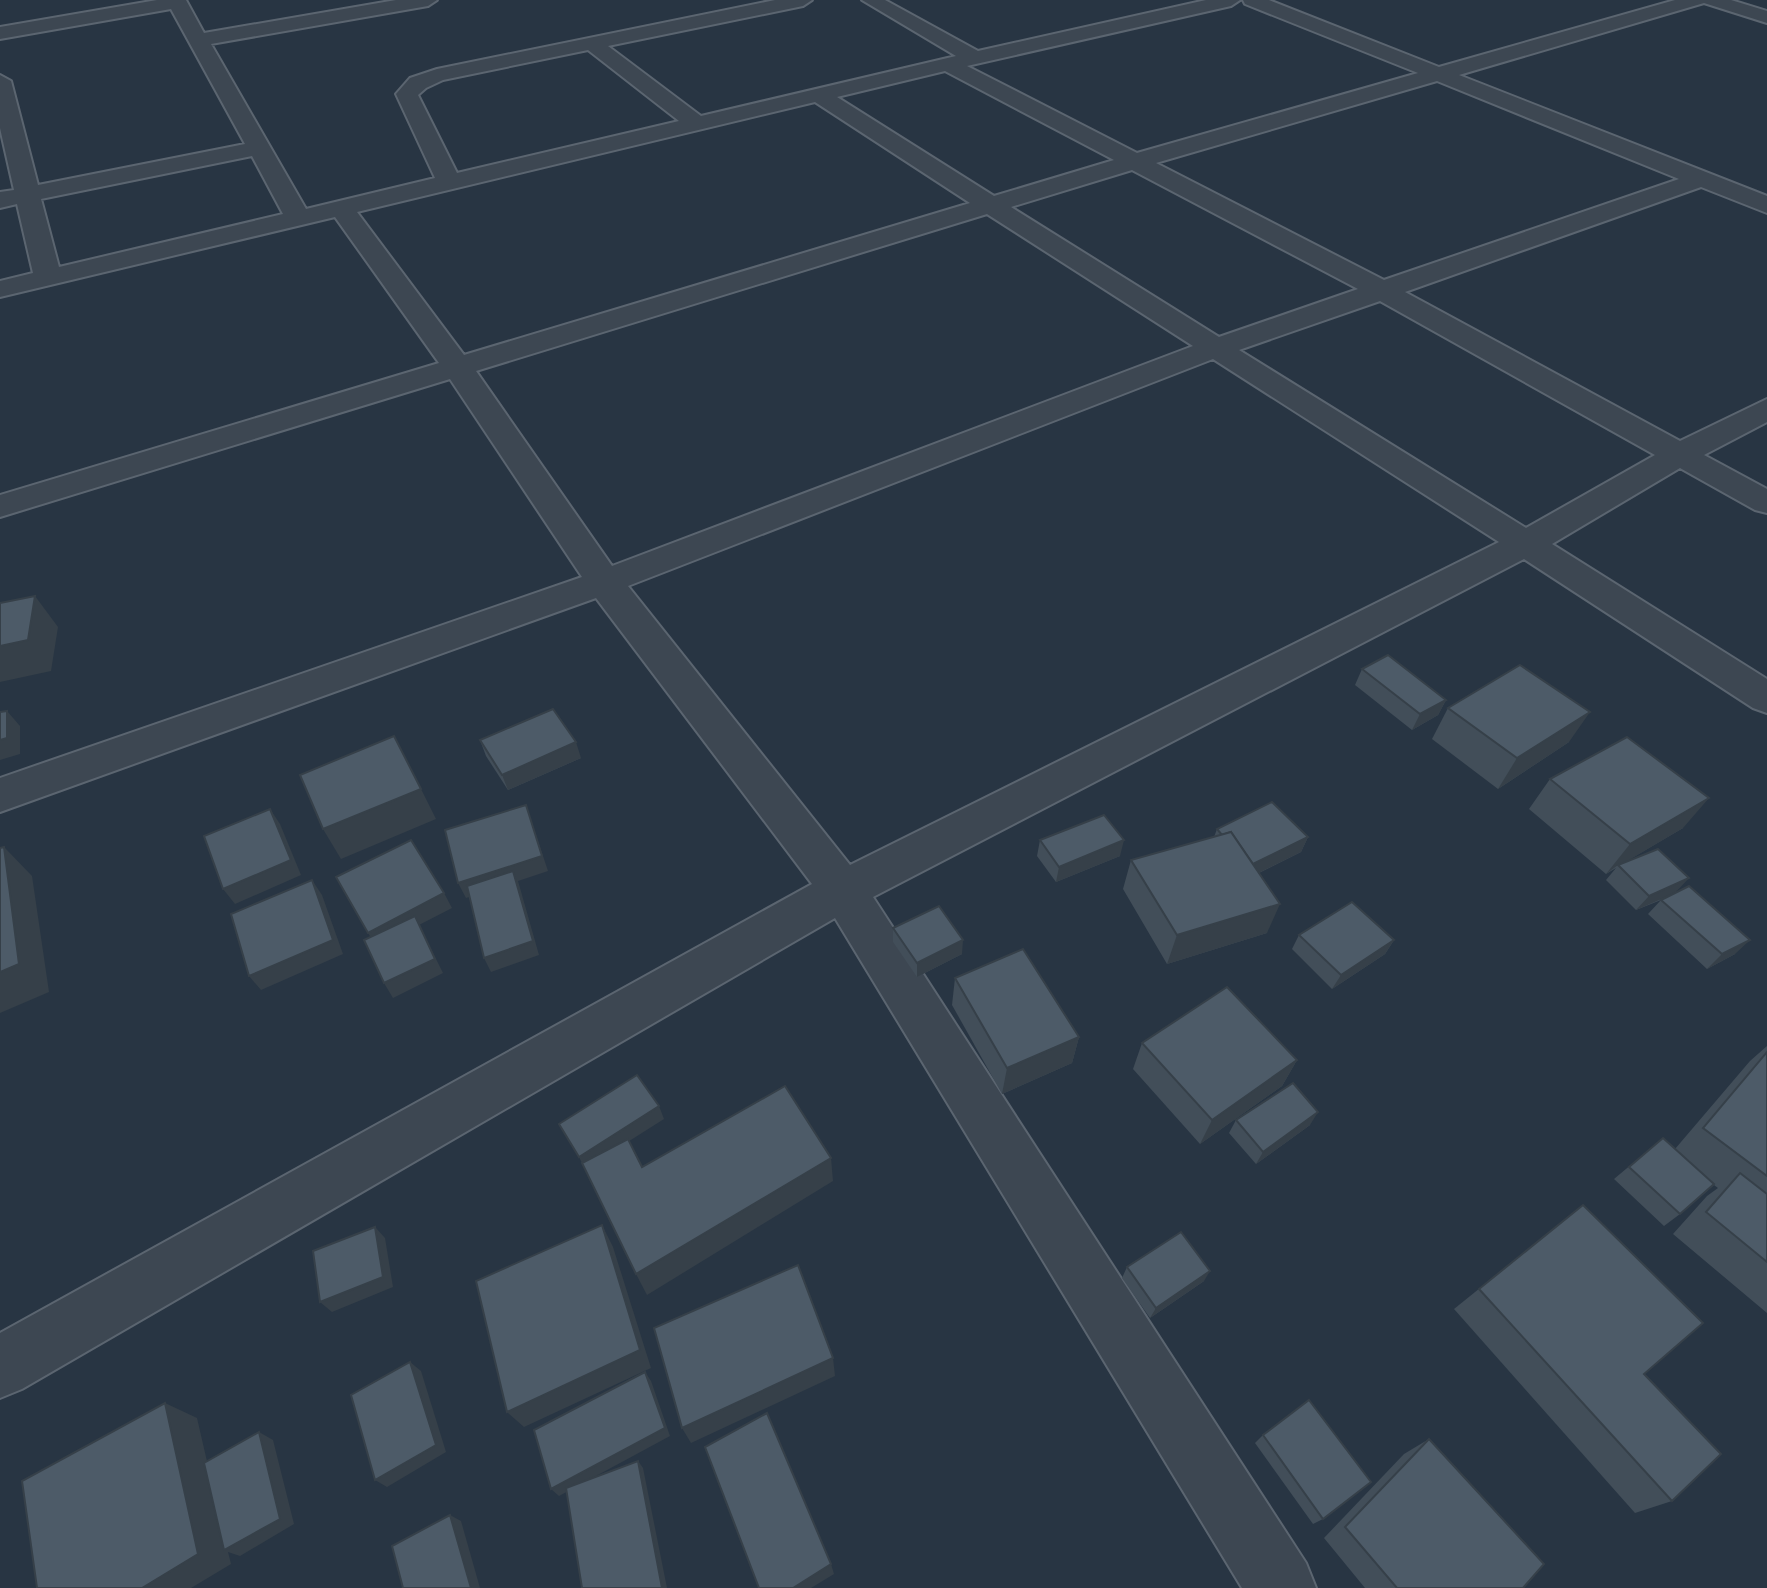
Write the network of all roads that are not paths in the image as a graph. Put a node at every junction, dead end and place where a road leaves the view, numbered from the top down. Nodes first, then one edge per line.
1 (428, 0) edge
2 (803, 0) edge
3 (871, 0) edge
4 (1231, 0) edge
5 (1252, 0) edge
6 (1696, 0) edge
7 (1711, 0) edge
8 (177, 1) edge
9 (1767, 17) edge
10 (0, 33) edge
11 (199, 40) junction
12 (593, 44) junction
13 (961, 61) junction
14 (1437, 75) junction
15 (0, 81) edge
16 (819, 95) junction
17 (3, 110) edge
18 (697, 124) junction
19 (259, 148) junction
20 (1136, 161) junction
21 (1699, 180) junction
22 (449, 181) junction
23 (26, 195) junction
24 (0, 200) edge
25 (1767, 205) edge
26 (991, 207) junction
27 (320, 213) junction
28 (48, 278) junction
29 (0, 289) edge
30 (1383, 291) junction
31 (1213, 349) junction
32 (458, 368) junction
33 (1767, 409) edge
34 (1679, 455) junction
35 (1767, 503) edge
36 (0, 506) edge
37 (1528, 542) junction
38 (604, 582) junction
39 (1767, 698) edge
40 (0, 795) edge
41 (843, 890) junction
42 (0, 1367) edge
43 (1281, 1588) edge

1 - 11 street
2 - 12 street
3 - 13 street
4 - 13 street
5 - 14 street
6 - 14 street
7 - 9 street
8 - 10 street
8 - 11 street
11 - 19 street
12 - 18 street
12 - 22 street
13 - 16 street
13 - 20 street
14 - 20 street
14 - 21 street
15 - 17 street
16 - 18 street
16 - 26 street
17 - 23 street
18 - 22 street
19 - 23 street
19 - 27 street
20 - 26 street
20 - 30 street
21 - 25 street
21 - 30 street
22 - 27 street
23 - 24 street
23 - 28 street
26 - 31 street
26 - 32 street
27 - 28 street
27 - 32 street
28 - 29 street
30 - 31 street
30 - 34 street
31 - 37 street
31 - 38 street
32 - 36 street
32 - 38 street
33 - 34 street
34 - 35 street
34 - 37 street
37 - 39 street
37 - 41 street
38 - 40 street
38 - 41 street
41 - 42 street
41 - 43 street

